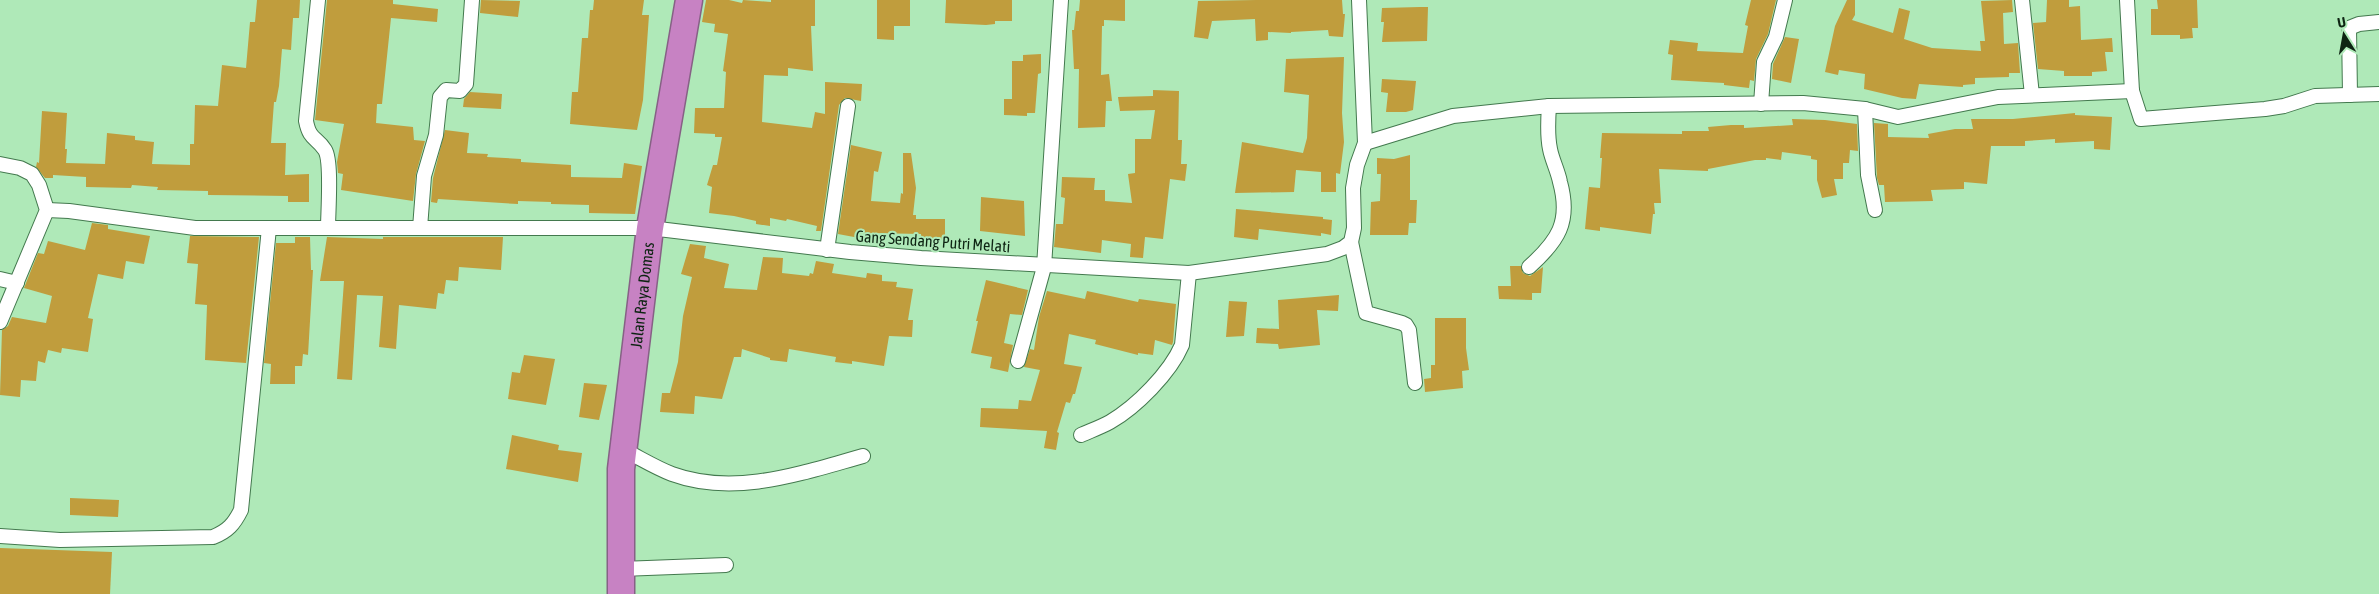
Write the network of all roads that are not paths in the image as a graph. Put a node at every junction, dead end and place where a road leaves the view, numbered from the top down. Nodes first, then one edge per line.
1 (318, 0) edge
2 (472, 0) edge
3 (689, 0) edge
4 (1061, 0) edge
5 (1359, 0) edge
6 (1785, 0) edge
7 (2022, 0) edge
8 (2127, 0) edge
9 (2379, 22) edge
10 (2132, 92) junction
11 (2379, 94) edge
12 (2032, 95) junction
13 (2350, 95) junction
14 (1761, 104) junction
15 (848, 106) dead end
16 (1549, 106) junction
17 (1865, 109) junction
18 (1365, 143) junction
19 (0, 164) edge
20 (47, 210) junction
21 (1875, 210) dead end
22 (269, 228) junction
23 (328, 228) junction
24 (420, 228) junction
25 (650, 228) junction
26 (1351, 242) junction
27 (827, 250) junction
28 (1044, 267) junction
29 (1530, 267) dead end
30 (1189, 274) junction
31 (0, 279) edge
32 (17, 282) junction
33 (0, 322) edge
34 (1018, 361) dead end
35 (1415, 383) dead end
36 (1081, 435) dead end
37 (624, 450) junction
38 (863, 456) dead end
39 (0, 536) edge
40 (726, 565) dead end
41 (621, 581) edge

1 - 23 street
2 - 24 street
3 - 25 highway, Jalan Raya Domas
4 - 28 street
5 - 18 street
6 - 14 street
7 - 12 street
8 - 10 street
9 - 13 street
10 - 12 street
10 - 13 street
11 - 13 street
12 - 17 street
14 - 16 street
14 - 17 street
15 - 27 street
16 - 18 street
16 - 29 street
17 - 21 street
18 - 26 street
19 - 20 street
20 - 22 street, Gang Sendang Putri Melati
20 - 32 street
22 - 23 street, Gang Sendang Putri Melati
22 - 39 street
23 - 24 street, Gang Sendang Putri Melati
24 - 25 street, Gang Sendang Putri Melati
25 - 27 street, Gang Sendang Putri Melati
25 - 37 highway, Jalan Raya Domas
26 - 30 street, Gang Sendang Putri Melati
26 - 35 street
27 - 28 street, Gang Sendang Putri Melati
28 - 30 street, Gang Sendang Putri Melati
28 - 34 street
30 - 36 street
31 - 32 street
32 - 33 street
37 - 38 street
37 - 41 highway, Jalan Raya Domas
40 - 41 street

